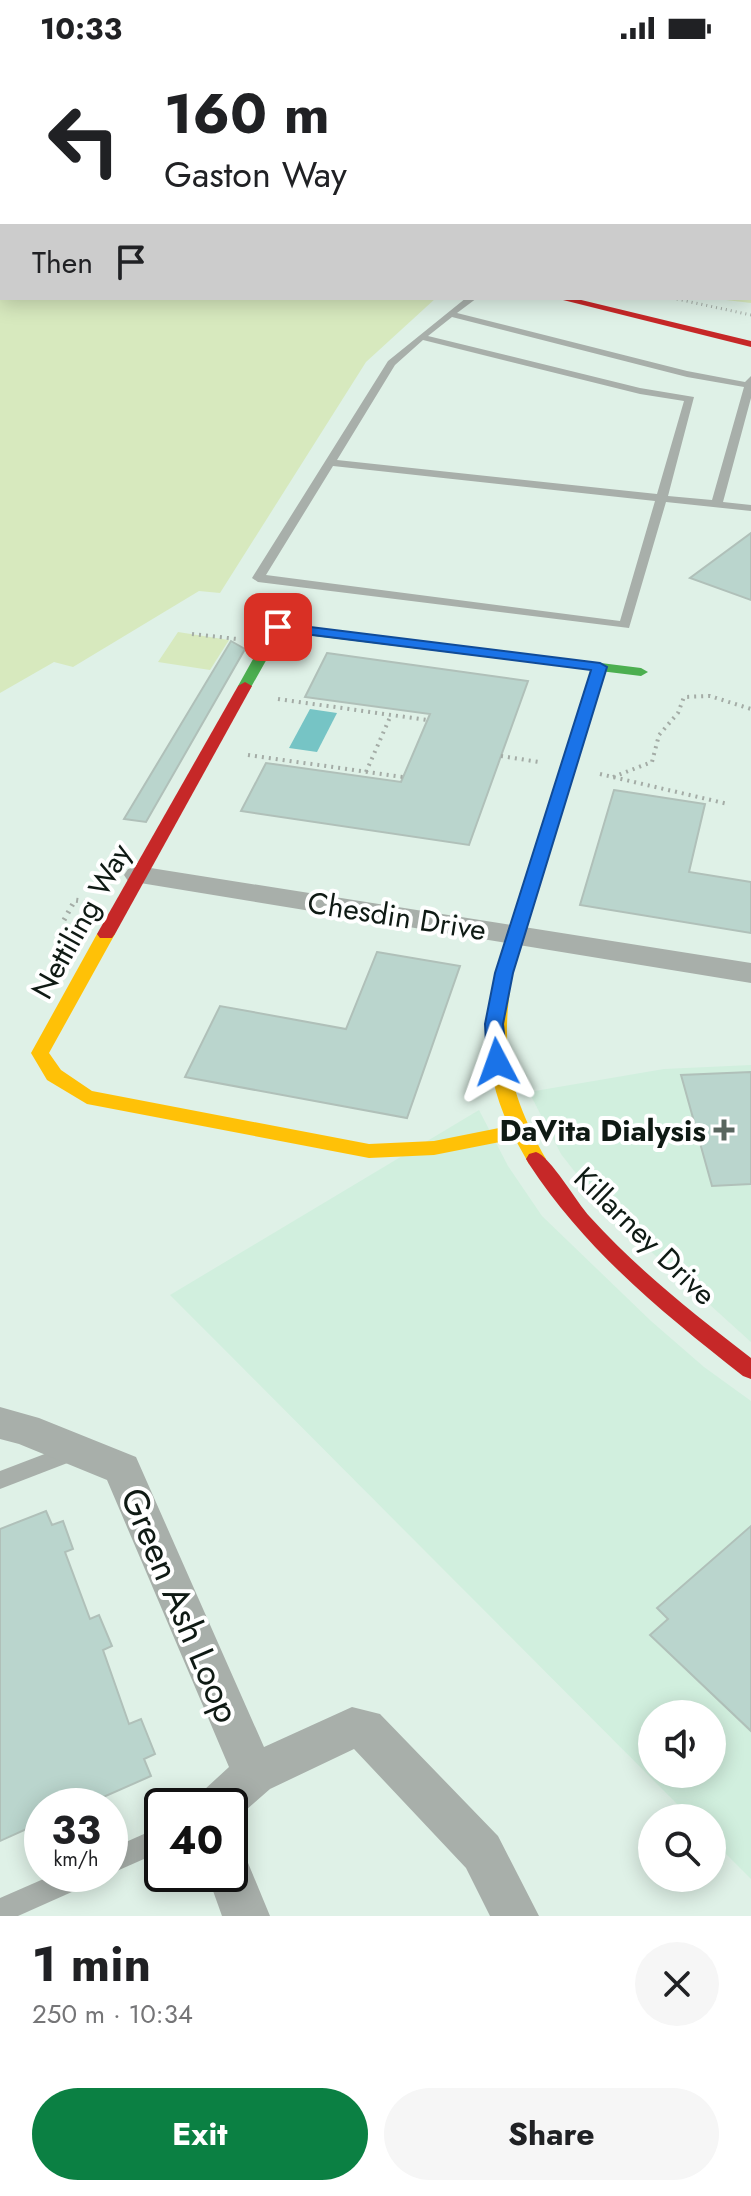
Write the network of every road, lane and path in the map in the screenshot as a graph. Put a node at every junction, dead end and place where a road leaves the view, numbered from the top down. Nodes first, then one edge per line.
1 (469, 300) edge
2 (568, 300) edge
3 (624, 300) edge
4 (681, 300) edge
5 (449, 314) junction
6 (751, 315) edge
7 (751, 329) edge
8 (421, 337) junction
9 (751, 344) edge
10 (749, 382) edge
11 (329, 462) junction
12 (663, 498) junction
13 (717, 504) junction
14 (751, 508) edge
15 (192, 634) dead end
16 (237, 639) dead end
17 (600, 667) junction
18 (641, 672) dead end
19 (278, 699) dead end
20 (751, 709) edge
21 (391, 715) junction
22 (427, 720) dead end
23 (248, 755) dead end
24 (501, 756) dead end
25 (542, 763) dead end
26 (366, 772) junction
27 (600, 774) dead end
28 (403, 777) dead end
29 (613, 777) junction
30 (728, 804) dead end
31 (138, 875) junction
32 (516, 935) junction
33 (751, 973) edge
34 (520, 1131) junction
35 (751, 1370) edge
36 (0, 1423) edge
37 (77, 1451) junction
38 (0, 1480) edge
39 (254, 1774) junction
40 (239, 1788) edge
41 (43, 1892) edge
42 (237, 1892) edge
43 (0, 1911) edge
44 (246, 1916) edge
45 (515, 1916) edge

1 - 5 lane
2 - 9 street
3 - 7 street
4 - 6 path
5 - 8 lane
5 - 10 lane
8 - 11 lane
8 - 12 lane
10 - 13 lane
11 - 12 lane
11 - 12 lane
12 - 13 lane
13 - 14 lane
15 - 16 path
17 - 18 street
17 - 31 street, Nettiling Way
17 - 32 street, Killarney Drive
19 - 21 path
20 - 29 path
21 - 22 path
21 - 26 path
23 - 26 path
24 - 25 path
26 - 28 path
27 - 29 path
29 - 30 path
31 - 32 street, Chesdin Drive
31 - 34 street, Nettiling Way
32 - 33 street, Chesdin Drive
32 - 34 street, Killarney Drive
34 - 35 street, Killarney Drive
36 - 37 street, Green Ash Loop
37 - 38 lane
37 - 39 street, Green Ash Loop
39 - 40 street
39 - 45 street
41 - 43 lane
42 - 44 street

